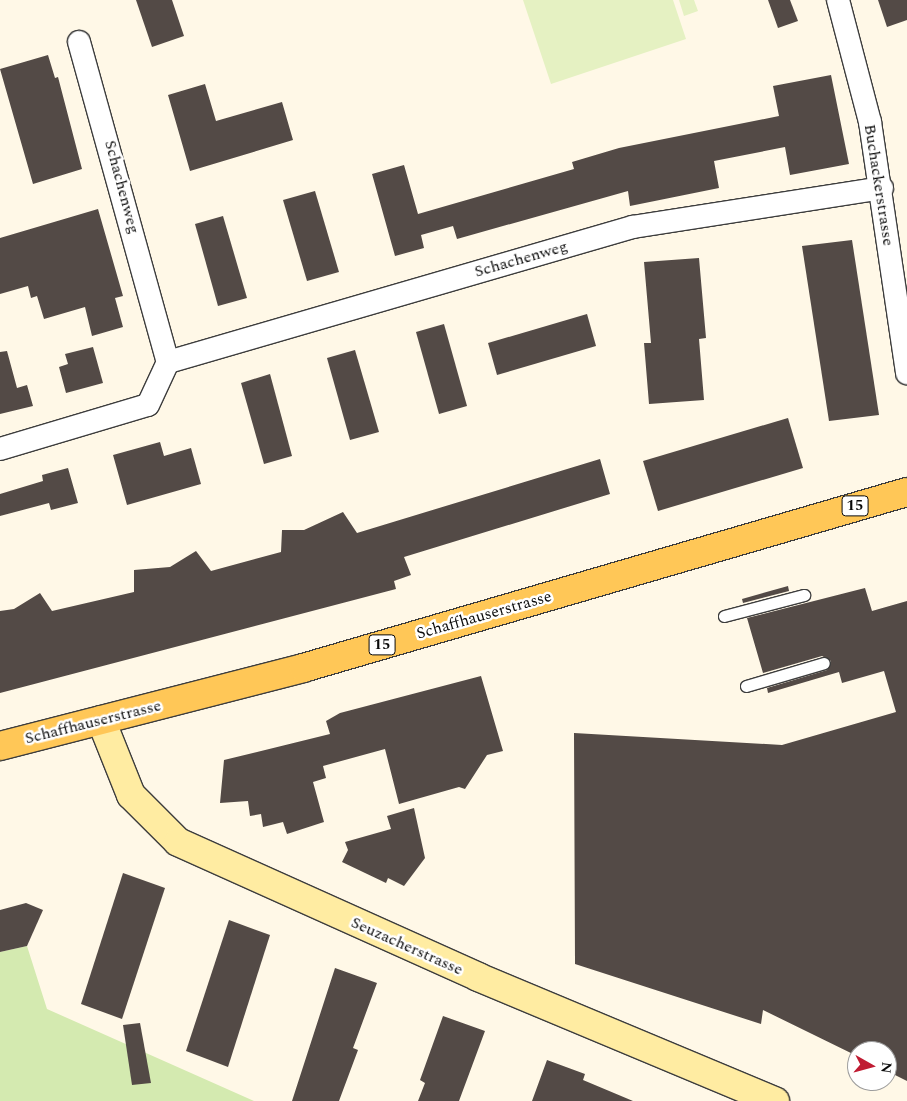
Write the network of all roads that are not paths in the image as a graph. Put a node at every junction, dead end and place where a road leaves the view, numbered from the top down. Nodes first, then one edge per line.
1 (838, 0) edge
2 (80, 42) dead end
3 (882, 188) junction
4 (168, 362) junction
5 (907, 373) edge
6 (0, 449) edge
7 (907, 492) edge
8 (804, 595) dead end
9 (724, 616) dead end
10 (824, 663) dead end
11 (746, 686) dead end
12 (101, 720) junction
13 (0, 746) edge
14 (775, 1101) edge

1 - 3 street, Buchackerstrasse
2 - 4 street, Schachenweg
3 - 4 street, Schachenweg
3 - 5 street, Buchackerstrasse
4 - 6 street
7 - 12 main road, Schaffhauserstrasse / 15
8 - 9 lane
10 - 11 lane
12 - 13 main road, Schaffhauserstrasse / 15
12 - 14 main road, Seuzacherstrasse

